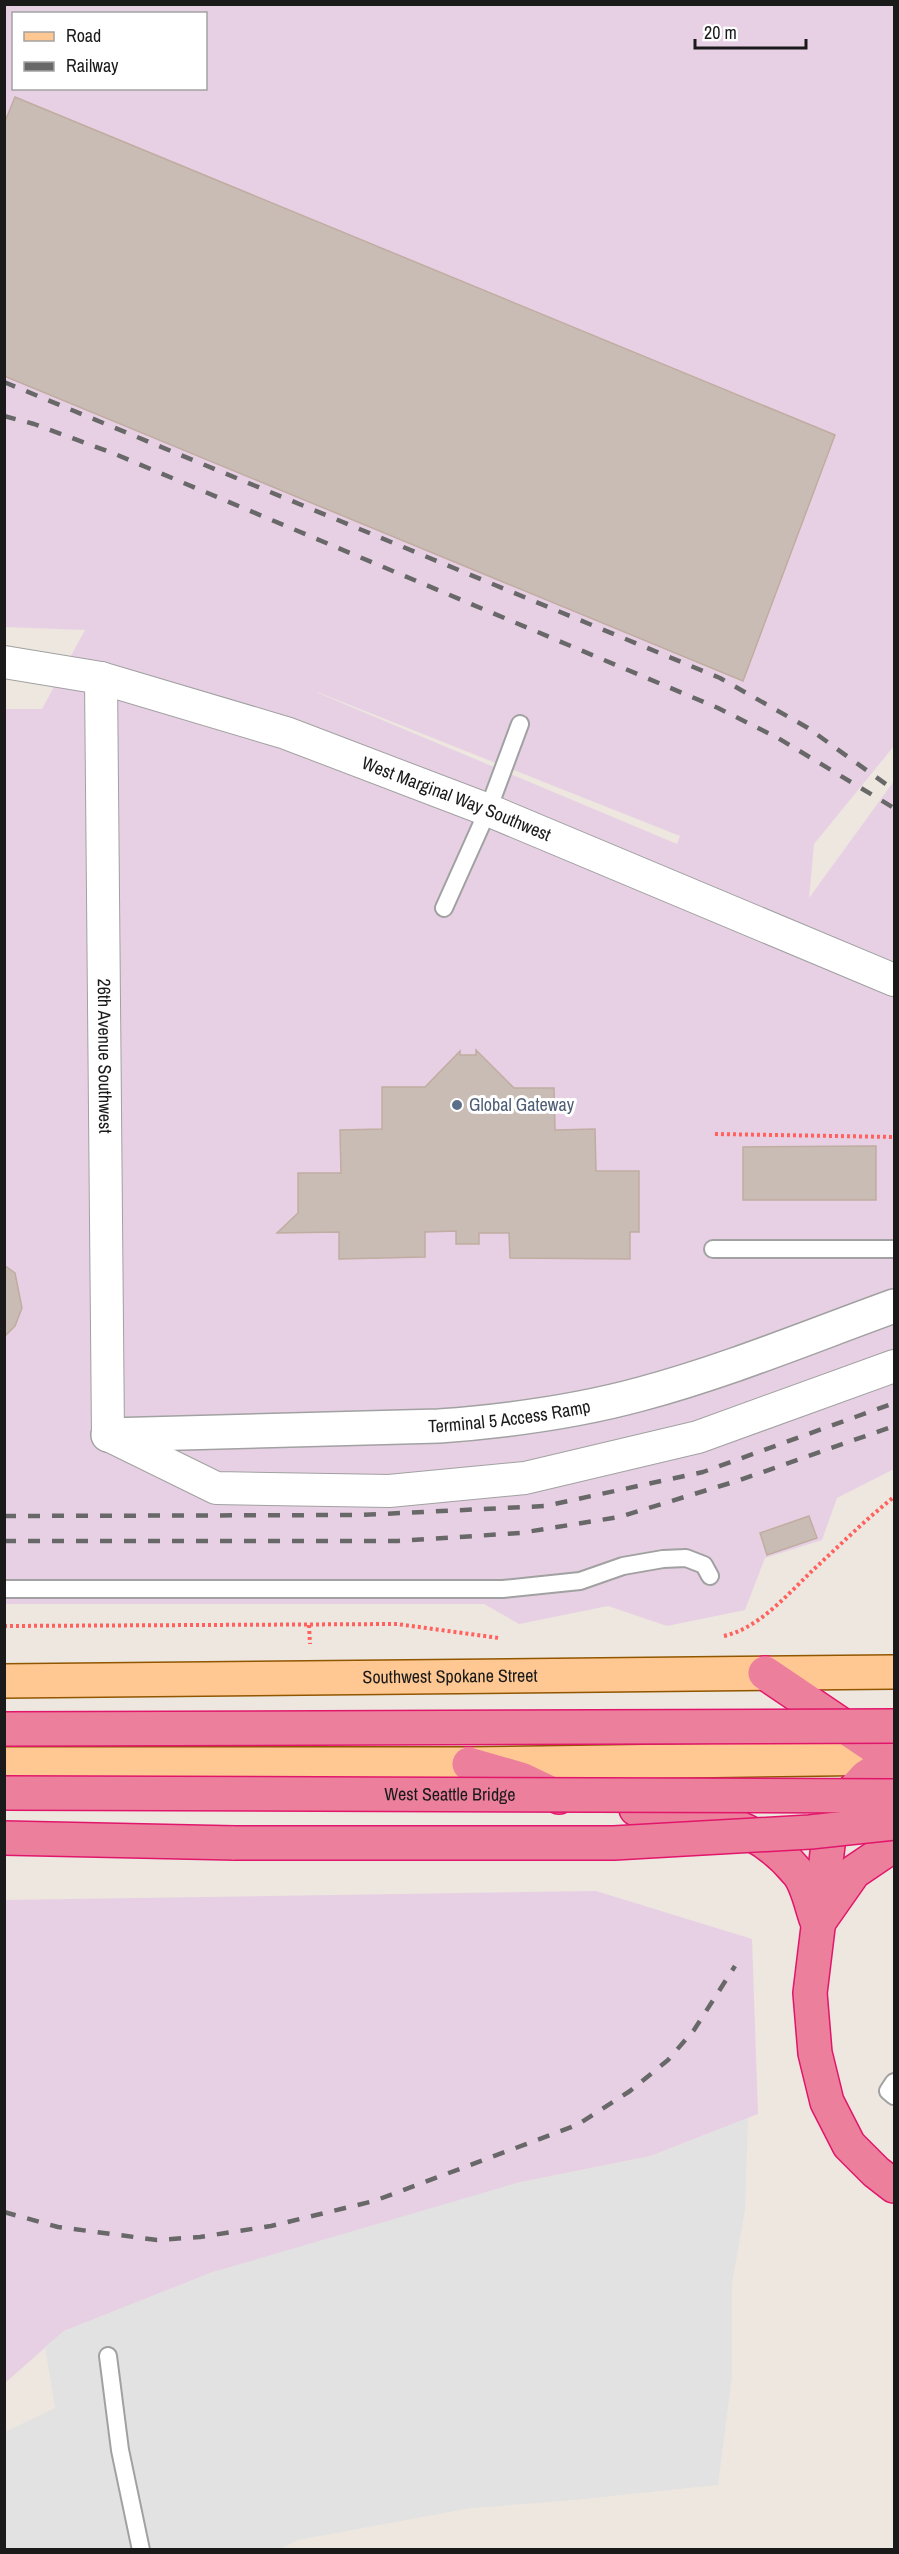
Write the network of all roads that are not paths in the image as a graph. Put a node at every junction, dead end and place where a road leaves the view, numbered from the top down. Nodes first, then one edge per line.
1 (4, 662) edge
2 (101, 678) junction
3 (520, 724) dead end
4 (488, 810) junction
5 (444, 908) dead end
6 (894, 980) edge
7 (713, 1249) dead end
8 (894, 1249) edge
9 (894, 1306) edge
10 (894, 1366) edge
11 (108, 1435) junction
12 (710, 1576) dead end
13 (4, 1589) edge
14 (894, 1672) edge
15 (765, 1673) junction
16 (4, 1681) edge
17 (894, 1726) edge
18 (4, 1729) edge
19 (894, 1759) edge
20 (4, 1764) edge
21 (469, 1764) junction
22 (4, 1792) edge
23 (894, 1796) edge
24 (894, 1823) edge
25 (4, 1838) edge
26 (894, 1845) edge
27 (818, 1923) junction
28 (894, 2082) edge
29 (894, 2096) edge
30 (894, 2186) edge
31 (108, 2356) dead end
32 (141, 2550) edge

1 - 2 street, West Marginal Way Southwest
2 - 4 street, West Marginal Way Southwest
2 - 11 street, 26th Avenue Southwest
3 - 4 lane
4 - 5 lane
4 - 6 street, West Marginal Way Southwest
7 - 8 lane
9 - 11 street, Terminal 5 Access Ramp
10 - 11 street
12 - 13 lane
14 - 15 main road, Southwest Spokane Street
15 - 16 main road, Southwest Spokane Street
15 - 19 highway
17 - 18 highway, bridge
19 - 21 main road
19 - 27 highway
20 - 21 main road
21 - 27 highway
22 - 23 highway, West Seattle Bridge, bridge
24 - 25 highway, bridge
26 - 27 highway
27 - 30 highway
28 - 29 lane
31 - 32 lane

